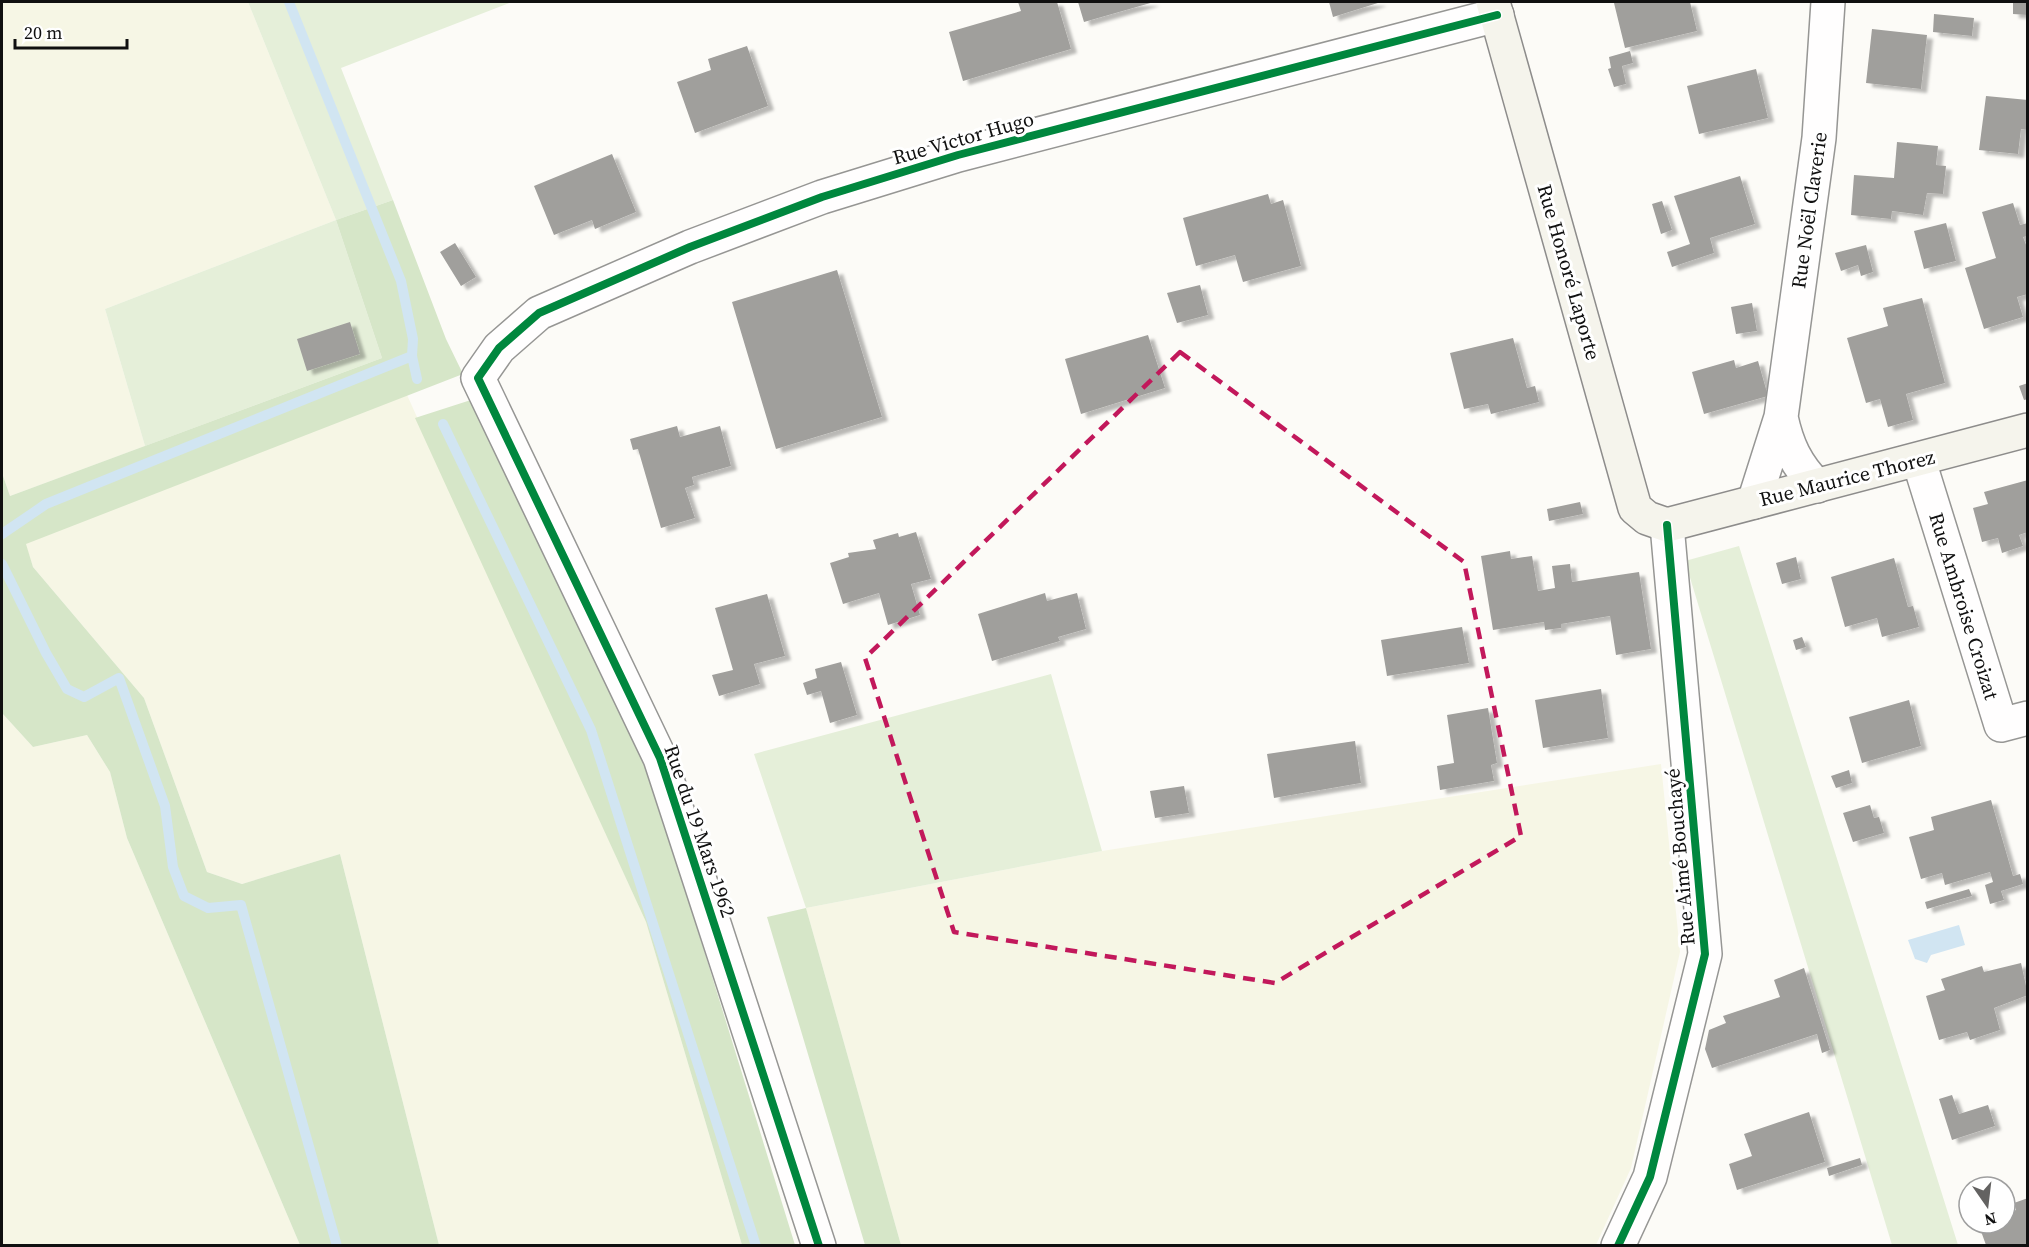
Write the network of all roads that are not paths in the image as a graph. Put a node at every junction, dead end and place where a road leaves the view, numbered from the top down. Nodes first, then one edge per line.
1 (1828, 2) edge
2 (1495, 8) edge
3 (478, 378) joint
4 (1781, 417) junction
5 (2028, 430) edge
6 (1919, 461) junction
7 (1817, 486) junction
8 (1754, 502) junction
9 (1666, 525) junction
10 (2028, 718) edge
11 (819, 1245) edge
12 (1618, 1245) edge

1 - 4 street, Rue Noël Claverie
2 - 3 street, Rue Victor Hugo
2 - 9 street, Rue Honoré Laporte
3 - 11 street, Rue du 19 Mars 1962
4 - 7 street, Rue Noël Claverie
4 - 8 street, Rue Noël Claverie
5 - 6 street, Rue Maurice Thorez
6 - 7 street, Rue Maurice Thorez
6 - 10 street, Rue Ambroise Croizat
7 - 8 street, Rue Maurice Thorez
8 - 9 street, Rue Maurice Thorez
9 - 12 street, Rue Aimé Bouchayé

